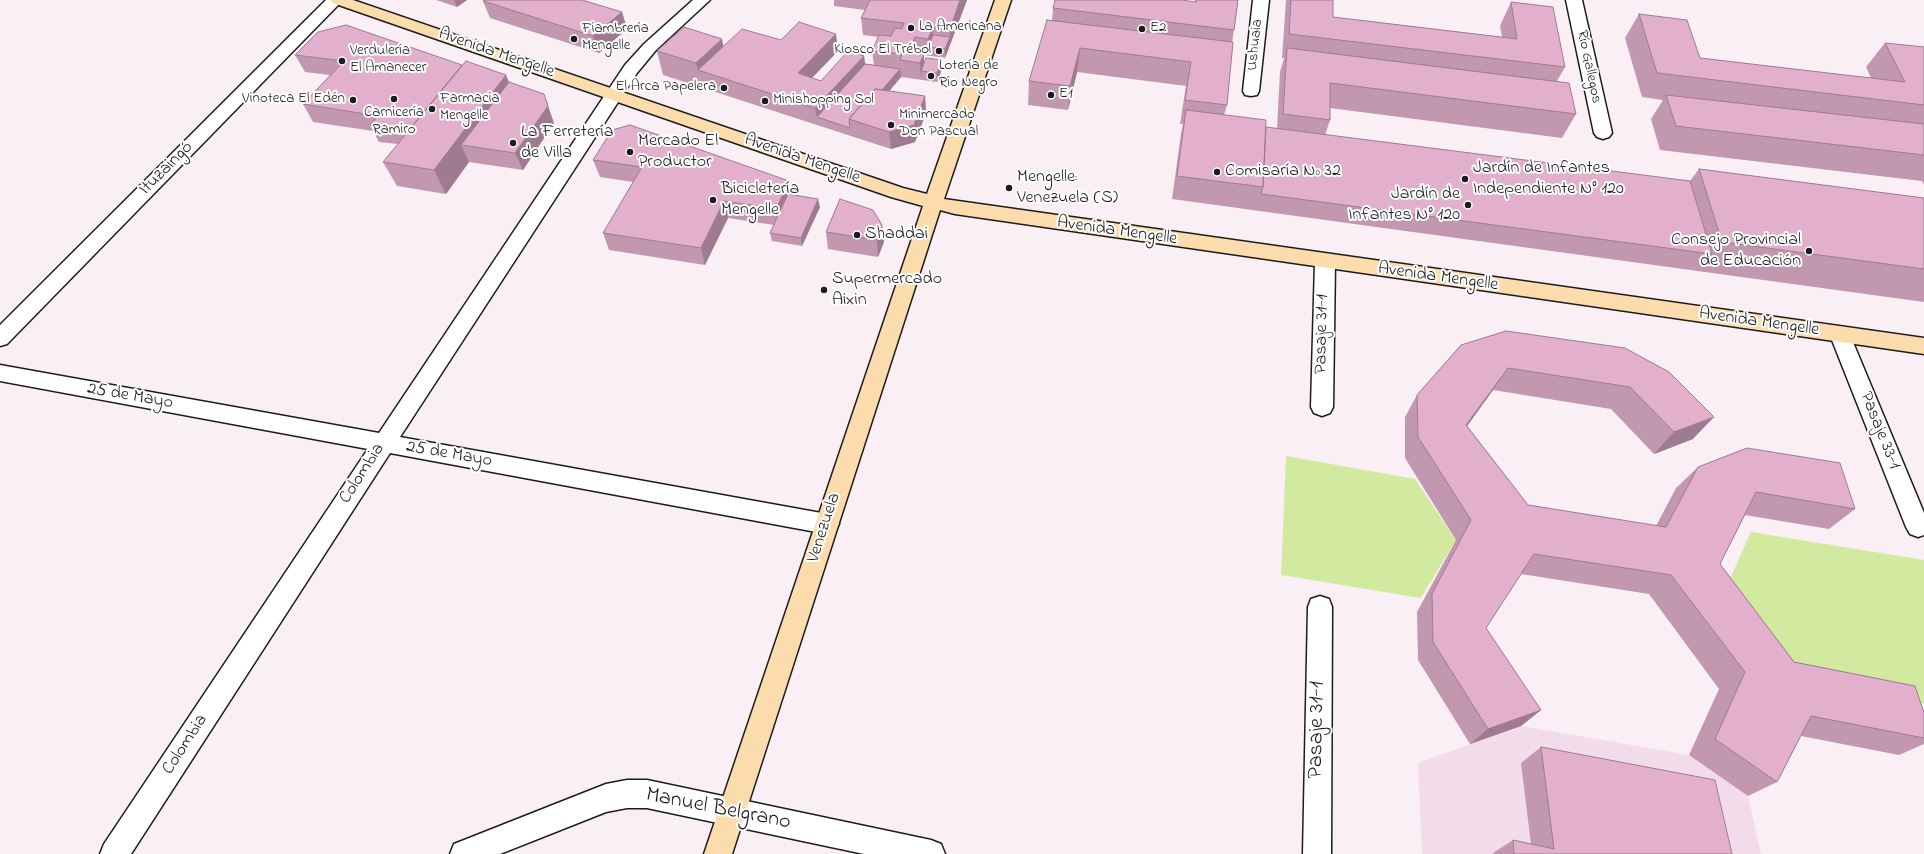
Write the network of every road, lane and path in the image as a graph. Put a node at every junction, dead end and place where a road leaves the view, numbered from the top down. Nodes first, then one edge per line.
1 (335, 0) edge
2 (338, 0) edge
3 (702, 0) edge
4 (1003, 0) edge
5 (1261, 0) edge
6 (1574, 0) edge
7 (1251, 91) dead end
8 (613, 95) junction
9 (1603, 133) dead end
10 (933, 203) junction
11 (1325, 262) junction
12 (1840, 335) junction
13 (0, 338) edge
14 (1924, 346) edge
15 (0, 373) edge
16 (1322, 407) dead end
17 (384, 443) junction
18 (827, 524) junction
19 (1918, 527) dead end
20 (1320, 607) dead end
21 (733, 811) junction
22 (114, 854) edge
23 (464, 854) edge
24 (718, 854) edge
25 (932, 854) edge
26 (1317, 854) edge

1 - 13 street, Ituzaingó
2 - 8 main road, Avenida Mengelle
3 - 8 street, Colombia
4 - 10 main road, Venezuela
5 - 7 street, Ushuaia
6 - 9 street, Río Gallegos
8 - 10 main road, Avenida Mengelle
8 - 17 street, Colombia
10 - 11 main road, Avenida Mengelle
10 - 18 main road, Venezuela
11 - 12 main road, Avenida Mengelle
11 - 16 street, Pasaje 31-1
12 - 14 main road, Avenida Mengelle
12 - 19 street, Pasaje 33-1
15 - 17 street, 25 de Mayo
17 - 18 street, 25 de Mayo
17 - 22 street, Colombia
18 - 21 main road, Venezuela
20 - 26 street, Pasaje 31-1
21 - 23 street, Manuel Belgrano
21 - 24 main road, Venezuela
21 - 25 street, Manuel Belgrano

